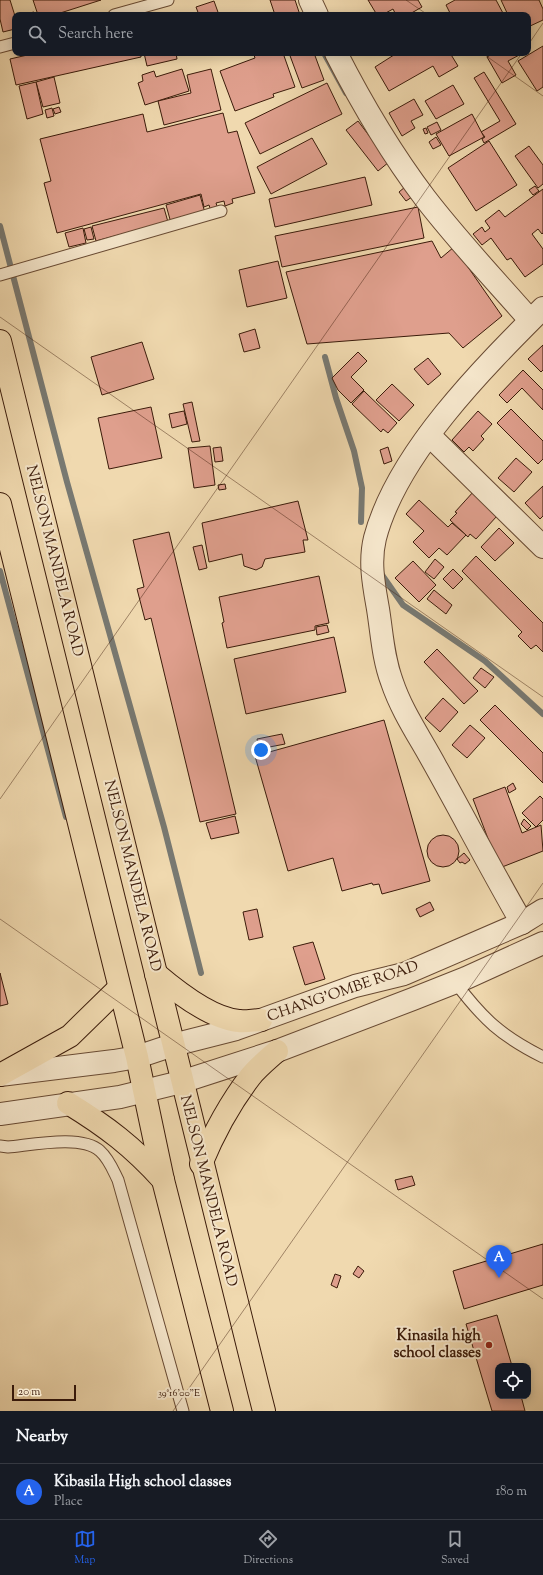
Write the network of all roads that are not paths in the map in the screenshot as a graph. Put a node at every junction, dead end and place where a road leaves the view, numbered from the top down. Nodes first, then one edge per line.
1 (168, 0) edge
2 (310, 0) edge
3 (125, 12) edge
4 (316, 12) edge
5 (12, 44) edge
6 (0, 47) edge
7 (338, 56) edge
8 (220, 211) dead end
9 (0, 275) edge
10 (537, 314) edge
11 (0, 341) edge
12 (429, 435) junction
13 (0, 504) edge
14 (543, 547) edge
15 (543, 910) edge
16 (522, 923) junction
17 (543, 943) edge
18 (156, 974) junction
19 (455, 982) junction
20 (119, 988) junction
21 (261, 1020) junction
22 (173, 1045) junction
23 (277, 1051) junction
24 (137, 1057) junction
25 (543, 1057) edge
26 (0, 1075) edge
27 (181, 1082) junction
28 (145, 1092) junction
29 (68, 1103) junction
30 (0, 1114) edge
31 (0, 1146) edge
32 (202, 1164) junction
33 (163, 1180) junction
34 (183, 1411) edge
35 (222, 1411) edge
36 (264, 1411) edge

1 - 3 lane
2 - 4 street
5 - 6 lane
7 - 10 street
8 - 9 lane
10 - 12 street
11 - 18 main road, NELSON MANDELA ROAD
12 - 14 street
12 - 16 street
13 - 20 main road
15 - 16 street, CHANG'OMBE ROAD
16 - 21 street, CHANG'OMBE ROAD
17 - 19 street
18 - 21 main road
18 - 22 main road, NELSON MANDELA ROAD
19 - 23 street
19 - 25 lane
20 - 24 main road
20 - 26 main road
21 - 22 street, CHANG'OMBE ROAD
22 - 24 street, CHANG'OMBE ROAD
22 - 27 main road, NELSON MANDELA ROAD
23 - 27 street
23 - 32 main road
24 - 26 street, CHANG'OMBE ROAD
24 - 28 main road
27 - 28 street
27 - 32 main road, NELSON MANDELA ROAD
28 - 29 street
28 - 33 main road
29 - 30 street
29 - 33 main road
31 - 34 lane
32 - 36 main road, NELSON MANDELA ROAD
33 - 35 main road

